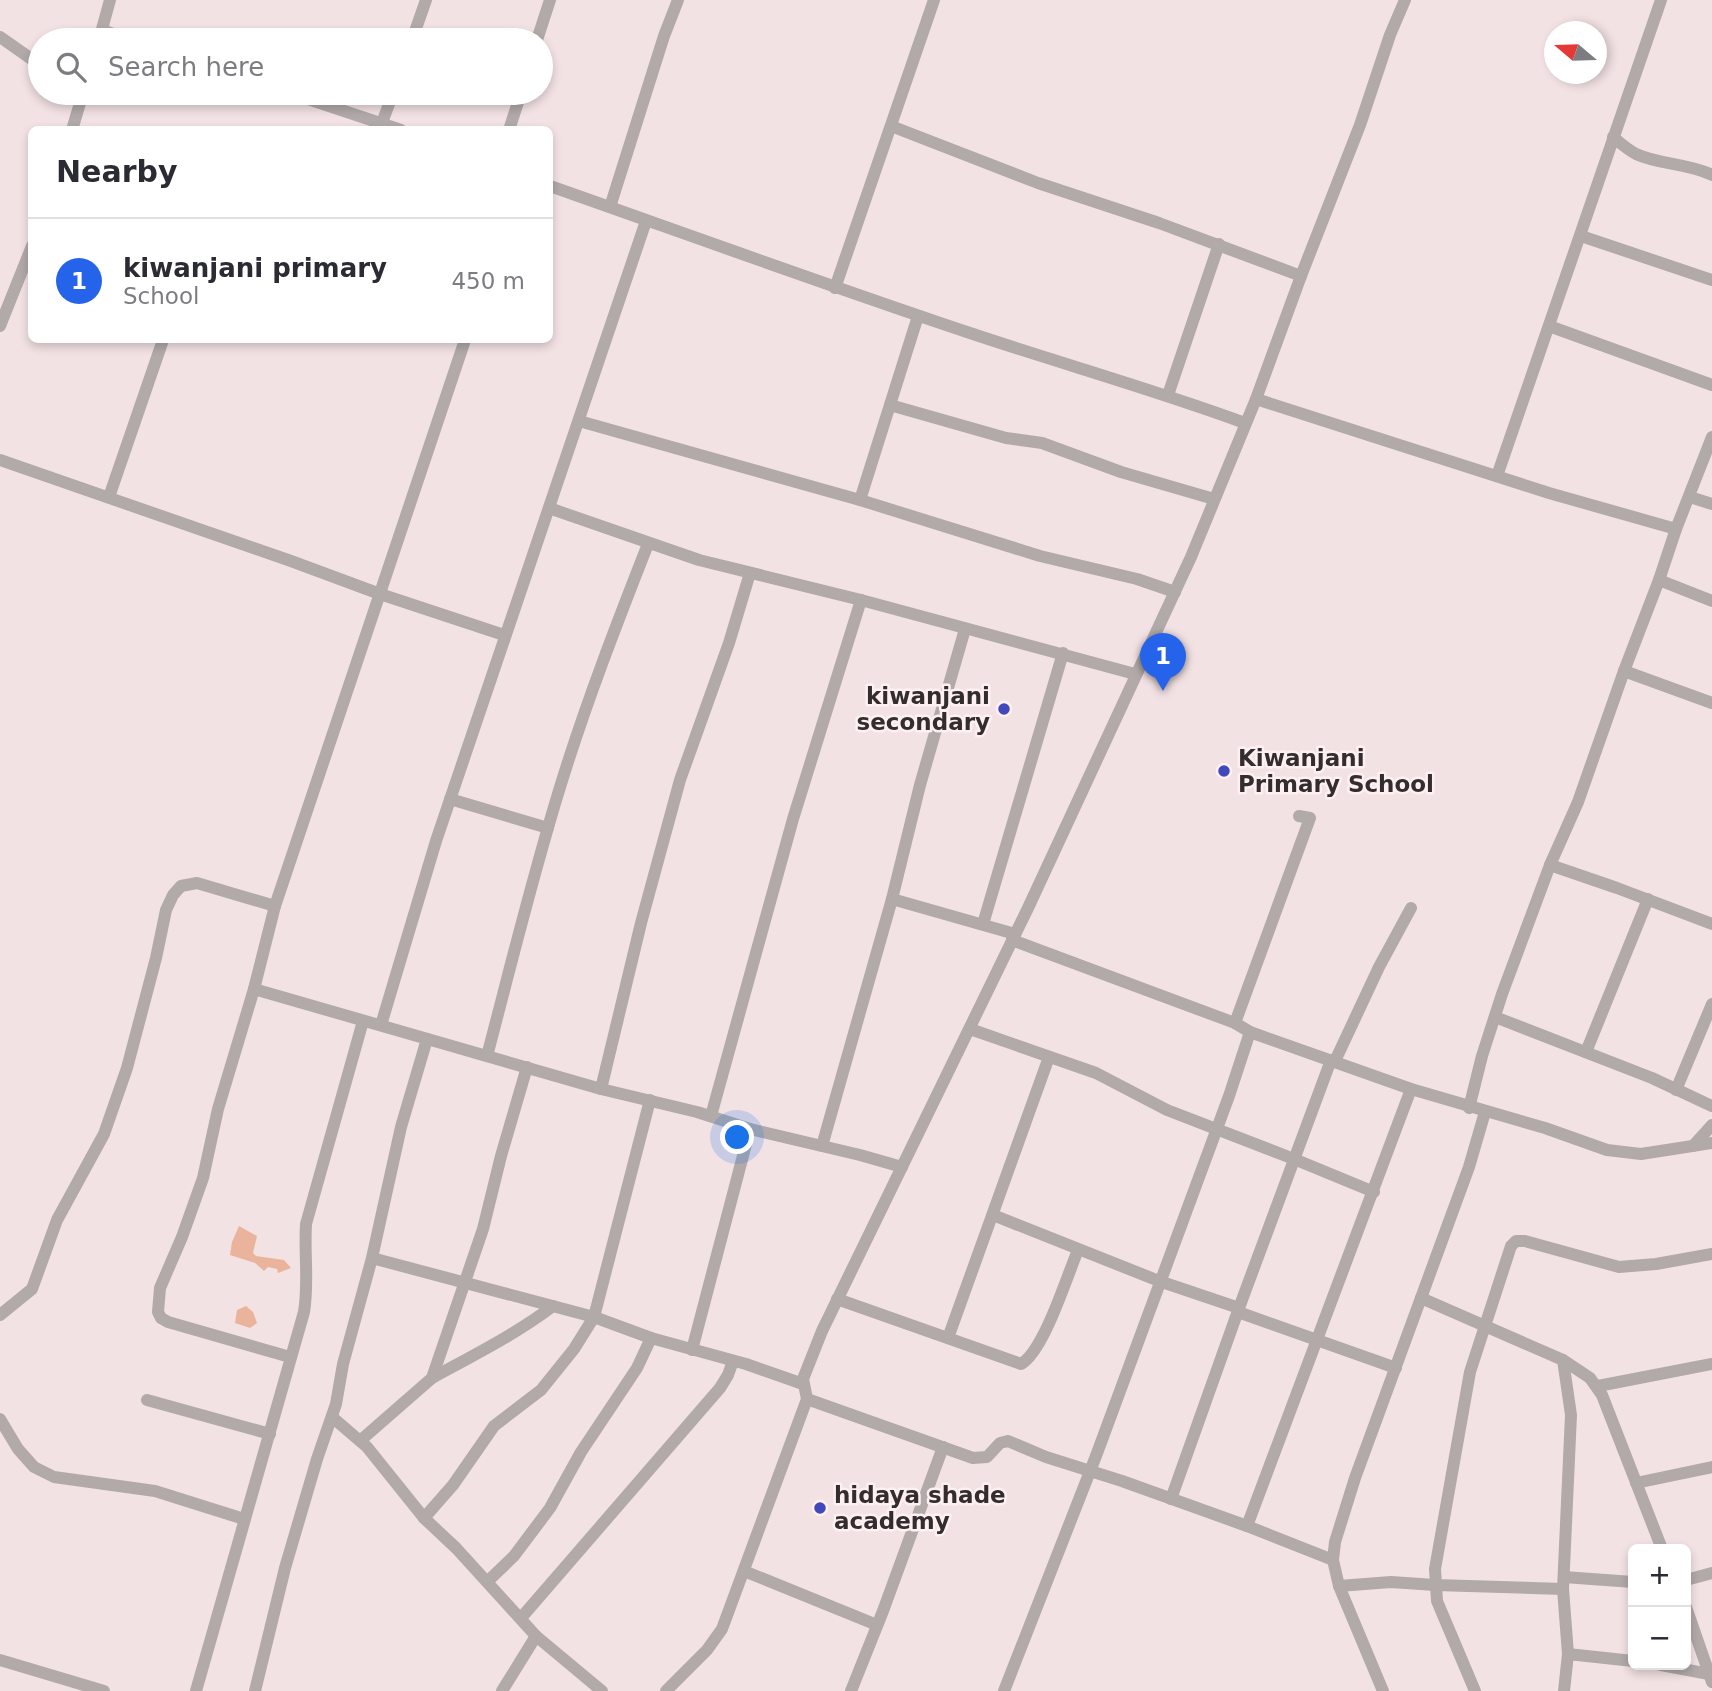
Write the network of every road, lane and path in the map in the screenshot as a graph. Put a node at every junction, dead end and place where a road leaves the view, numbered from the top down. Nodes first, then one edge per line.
1 (110, 0) edge
2 (426, 0) edge
3 (550, 0) edge
4 (678, 0) edge
5 (934, 0) edge
6 (1405, 0) edge
7 (1661, 0) edge
8 (103, 28) edge
9 (416, 28) edge
10 (541, 28) edge
11 (1, 41) edge
12 (28, 58) edge
13 (79, 105) edge
14 (327, 105) edge
15 (389, 105) edge
16 (517, 105) edge
17 (382, 123) junction
18 (73, 126) edge
19 (390, 126) edge
20 (510, 126) edge
21 (891, 126) junction
22 (1613, 137) junction
23 (1712, 175) edge
24 (553, 187) edge
25 (610, 207) junction
26 (646, 221) junction
27 (1581, 236) junction
28 (1219, 244) junction
29 (28, 256) edge
30 (1301, 276) junction
31 (1712, 280) edge
32 (835, 288) junction
33 (918, 316) junction
34 (0, 326) edge
35 (1549, 326) junction
36 (162, 343) edge
37 (464, 343) edge
38 (1712, 385) edge
39 (1168, 396) junction
40 (1256, 399) junction
41 (890, 405) junction
42 (579, 421) junction
43 (1245, 423) junction
44 (1712, 438) edge
45 (0, 460) edge
46 (1497, 475) junction
47 (109, 497) junction
48 (1690, 497) junction
49 (1214, 499) junction
50 (860, 500) junction
51 (1712, 504) edge
52 (549, 508) junction
53 (1676, 529) junction
54 (648, 544) junction
55 (750, 573) junction
56 (1660, 580) junction
57 (1175, 592) junction
58 (380, 594) junction
59 (861, 600) junction
60 (1712, 601) edge
61 (965, 629) junction
62 (505, 635) junction
63 (1063, 653) junction
64 (1624, 671) junction
65 (1135, 674) junction
66 (1712, 703) edge
67 (450, 799) junction
68 (1299, 816) dead end
69 (548, 828) junction
70 (1550, 865) junction
71 (892, 899) junction
72 (1648, 899) junction
73 (275, 906) junction
74 (1411, 908) dead end
75 (983, 924) junction
76 (1712, 924) edge
77 (1014, 937) junction
78 (254, 989) junction
79 (1712, 1004) edge
80 (1494, 1017) junction
81 (363, 1021) junction
82 (1235, 1023) junction
83 (381, 1025) junction
84 (970, 1030) junction
85 (1250, 1032) junction
86 (427, 1039) junction
87 (1586, 1052) junction
88 (487, 1056) junction
89 (1049, 1057) junction
90 (1333, 1061) junction
91 (527, 1067) junction
92 (601, 1089) junction
93 (1411, 1090) junction
94 (1676, 1090) junction
95 (650, 1100) junction
96 (1712, 1106) edge
97 (1469, 1108) junction
98 (1485, 1112) junction
99 (711, 1116) junction
100 (1712, 1125) edge
101 (750, 1129) junction
102 (1217, 1130) junction
103 (1712, 1143) edge
104 (822, 1146) junction
105 (1693, 1146) junction
106 (1294, 1159) junction
107 (902, 1167) junction
108 (1374, 1192) junction
109 (993, 1215) junction
110 (1078, 1250) junction
111 (1712, 1254) edge
112 (372, 1258) junction
113 (1159, 1282) junction
114 (464, 1283) junction
115 (1421, 1298) junction
116 (837, 1299) junction
117 (553, 1306) junction
118 (1239, 1310) junction
119 (0, 1315) edge
120 (594, 1317) junction
121 (1483, 1326) junction
122 (651, 1338) junction
123 (948, 1338) junction
124 (1318, 1339) junction
125 (692, 1350) junction
126 (290, 1357) junction
127 (1563, 1360) junction
128 (733, 1361) junction
129 (1712, 1364) edge
130 (1396, 1368) junction
131 (432, 1378) junction
132 (803, 1384) junction
133 (1598, 1386) junction
134 (807, 1399) junction
135 (147, 1400) dead end
136 (332, 1417) junction
137 (0, 1419) edge
138 (270, 1434) junction
139 (361, 1440) junction
140 (943, 1447) junction
141 (1712, 1467) edge
142 (1091, 1471) junction
143 (1636, 1483) junction
144 (1171, 1499) junction
145 (424, 1518) junction
146 (244, 1519) junction
147 (1247, 1526) junction
148 (1660, 1544) edge
149 (1333, 1560) junction
150 (744, 1571) junction
151 (1712, 1573) edge
152 (1691, 1579) edge
153 (488, 1581) junction
154 (1628, 1582) edge
155 (1564, 1583) junction
156 (1435, 1585) junction
157 (1339, 1586) junction
158 (1691, 1617) edge
159 (521, 1618) junction
160 (877, 1625) junction
161 (536, 1636) junction
162 (1707, 1648) edge
163 (1568, 1654) junction
164 (0, 1660) edge
165 (1628, 1660) edge
166 (1680, 1670) edge
167 (1711, 1678) edge
168 (104, 1691) edge
169 (196, 1691) edge
170 (255, 1691) edge
171 (502, 1691) edge
172 (602, 1691) edge
173 (666, 1691) edge
174 (851, 1691) edge
175 (1004, 1691) edge
176 (1383, 1691) edge
177 (1475, 1691) edge
178 (1564, 1691) edge

1 - 8 street
2 - 9 street
3 - 10 street
4 - 25 street
5 - 21 street
6 - 30 street
7 - 22 street
11 - 12 street
13 - 18 street
14 - 17 street
15 - 17 street
16 - 20 street
17 - 19 street
21 - 28 street
21 - 32 street
22 - 23 street
22 - 27 street
24 - 25 street
25 - 26 street
26 - 32 street
26 - 42 street
27 - 31 street
27 - 35 street
28 - 30 street
28 - 39 street
29 - 34 street
30 - 40 street
32 - 33 street
33 - 39 street
33 - 41 street
35 - 38 street
35 - 46 street
36 - 47 street
37 - 58 street
39 - 43 street
40 - 43 street
40 - 46 street
41 - 49 street
41 - 50 street
42 - 50 street
42 - 52 street
43 - 49 street
44 - 48 street
45 - 47 street
46 - 53 street
47 - 58 street
48 - 51 street
48 - 53 street
49 - 57 street
50 - 57 street
52 - 54 street
52 - 62 street
53 - 56 street
54 - 55 street
54 - 69 street
55 - 59 street
55 - 92 street
56 - 60 street
56 - 64 street
57 - 65 street
58 - 62 street
58 - 73 street
59 - 61 street
59 - 99 street
61 - 63 street
61 - 71 street
62 - 67 street
63 - 65 street
63 - 75 street
64 - 66 street
64 - 70 street
65 - 77 street
67 - 69 street
67 - 83 street
68 - 82 street
69 - 88 street
70 - 72 street
70 - 80 street
71 - 75 street
71 - 104 street
72 - 76 street
72 - 87 street
73 - 78 street
73 - 119 street
74 - 90 street
75 - 77 street
77 - 82 street
77 - 84 street
78 - 81 street
78 - 126 street
79 - 94 street
80 - 87 street
80 - 97 street
81 - 83 street
81 - 126 street
82 - 85 street
83 - 86 street
84 - 89 street
84 - 107 street
85 - 90 street
85 - 102 street
86 - 88 street
86 - 112 street
87 - 94 street
88 - 91 street
89 - 102 street
89 - 109 street
90 - 93 street
90 - 106 street
91 - 92 street
91 - 114 street
92 - 95 street
93 - 97 street
93 - 108 street
94 - 96 street
95 - 99 street
95 - 120 street
97 - 98 street
98 - 105 street
98 - 115 street
99 - 101 street
100 - 105 street
101 - 104 street
101 - 125 street
102 - 106 street
102 - 113 street
103 - 105 street
104 - 107 street
106 - 108 street
106 - 118 street
107 - 116 street
108 - 124 street
109 - 110 street
109 - 123 street
110 - 113 street
110 - 123 street
111 - 121 street
112 - 114 street
112 - 136 street
113 - 118 street
113 - 142 street
114 - 117 street
114 - 131 street
115 - 121 street
115 - 130 street
116 - 123 street
116 - 132 street
117 - 120 street
117 - 131 street
118 - 124 street
118 - 144 street
120 - 122 street
120 - 145 street
121 - 127 street
121 - 156 street
122 - 125 street
122 - 153 street
124 - 130 street
124 - 147 street
125 - 128 street
126 - 138 street
127 - 133 street
127 - 155 street
128 - 132 street
128 - 159 street
129 - 133 street
130 - 149 street
131 - 139 street
132 - 134 street
133 - 143 street
134 - 140 street
134 - 150 street
135 - 138 street
136 - 139 street
136 - 170 street
137 - 146 street
138 - 146 street
139 - 145 street
140 - 142 street
140 - 160 street
141 - 143 street
142 - 144 street
142 - 175 street
143 - 148 street
144 - 147 street
145 - 153 street
146 - 169 street
147 - 149 street
149 - 157 street
150 - 160 street
150 - 173 street
151 - 152 street
153 - 159 street
154 - 155 street
155 - 156 street
155 - 163 street
156 - 157 street
156 - 177 street
157 - 176 street
158 - 162 street
159 - 161 street
160 - 174 street
161 - 171 street
161 - 172 street
162 - 167 street
163 - 165 street
163 - 178 street
164 - 168 street
166 - 167 street

